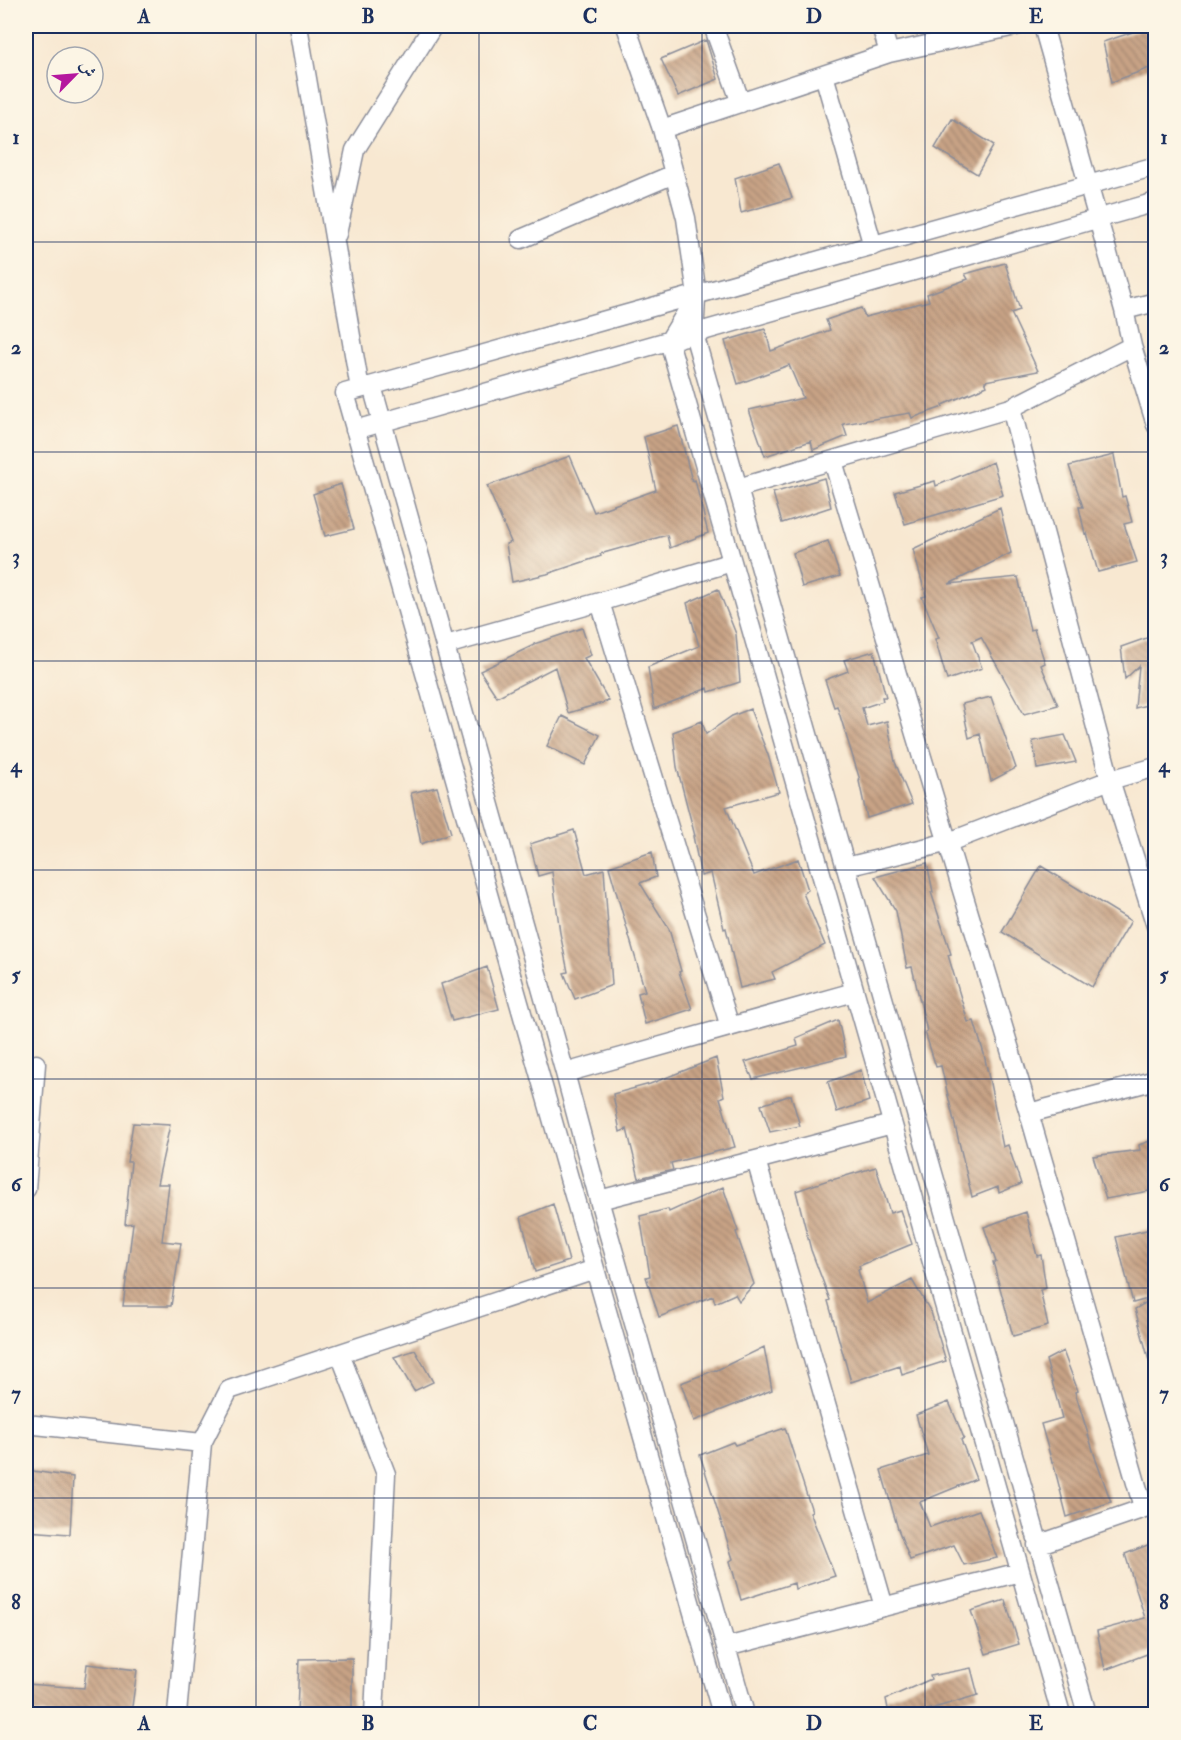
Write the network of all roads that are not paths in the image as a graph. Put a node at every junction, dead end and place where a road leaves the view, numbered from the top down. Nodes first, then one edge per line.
1 (298, 26) edge
2 (433, 26) edge
3 (626, 26) edge
4 (713, 26) edge
5 (881, 26) edge
6 (1016, 26) edge
7 (1043, 26) edge
8 (889, 53) junction
9 (824, 75) junction
10 (741, 103) junction
11 (662, 129) junction
12 (1155, 166) edge
13 (674, 174) junction
14 (1089, 185) junction
15 (1155, 202) edge
16 (1098, 219) junction
17 (521, 239) dead end
18 (335, 242) junction
19 (873, 246) junction
20 (697, 295) junction
21 (1155, 302) edge
22 (1124, 310) junction
23 (694, 334) junction
24 (669, 341) junction
25 (1132, 346) junction
26 (366, 388) junction
27 (1011, 408) junction
28 (383, 423) junction
29 (1155, 424) edge
30 (356, 430) junction
31 (833, 461) junction
32 (738, 488) junction
33 (732, 562) junction
34 (600, 602) junction
35 (446, 645) junction
36 (1155, 767) edge
37 (1110, 780) junction
38 (949, 842) junction
39 (846, 867) junction
40 (1155, 926) edge
41 (854, 992) junction
42 (730, 1027) junction
43 (26, 1067) edge
44 (565, 1073) junction
45 (1155, 1080) edge
46 (1029, 1113) junction
47 (892, 1124) junction
48 (756, 1160) junction
49 (26, 1190) edge
50 (599, 1200) junction
51 (595, 1269) junction
52 (340, 1354) junction
53 (26, 1424) edge
54 (202, 1443) junction
55 (1149, 1505) edge
56 (1037, 1545) junction
57 (1020, 1572) junction
58 (884, 1607) junction
59 (726, 1647) junction
60 (177, 1714) edge
61 (374, 1714) edge
62 (722, 1714) edge
63 (745, 1714) edge
64 (1061, 1714) edge
65 (1087, 1714) edge

1 - 18 street
2 - 18 street
3 - 11 street
4 - 10 street
5 - 8 street
6 - 8 street
7 - 14 street
8 - 9 street
9 - 10 street
9 - 19 street
10 - 11 street
11 - 13 street
12 - 14 street
13 - 17 street
13 - 20 street
14 - 16 street
14 - 19 street
15 - 16 street
16 - 22 street
16 - 23 street
18 - 26 street
19 - 20 street
20 - 23 street
20 - 24 street
20 - 26 street
21 - 22 street
22 - 25 street
23 - 24 street
23 - 32 street
24 - 28 street
24 - 33 street
25 - 27 street
25 - 29 street
26 - 28 street
26 - 30 street
27 - 31 street
27 - 37 street
28 - 30 street
28 - 35 street
30 - 51 street
31 - 32 street
31 - 38 street
32 - 39 street
33 - 34 street
33 - 41 street
34 - 35 street
34 - 42 street
35 - 44 street
36 - 37 street
37 - 38 street
37 - 40 street
38 - 39 street
38 - 46 street
39 - 56 street
41 - 42 street
41 - 47 street
42 - 44 street
43 - 49 street
44 - 50 street
45 - 46 street
46 - 55 street
47 - 48 street
47 - 57 street
48 - 50 street
48 - 58 street
50 - 59 street
51 - 52 street
51 - 62 street
52 - 54 street
52 - 61 street
53 - 54 street
54 - 60 street
55 - 56 street
56 - 65 street
57 - 58 street
57 - 64 street
58 - 59 street
59 - 63 street

